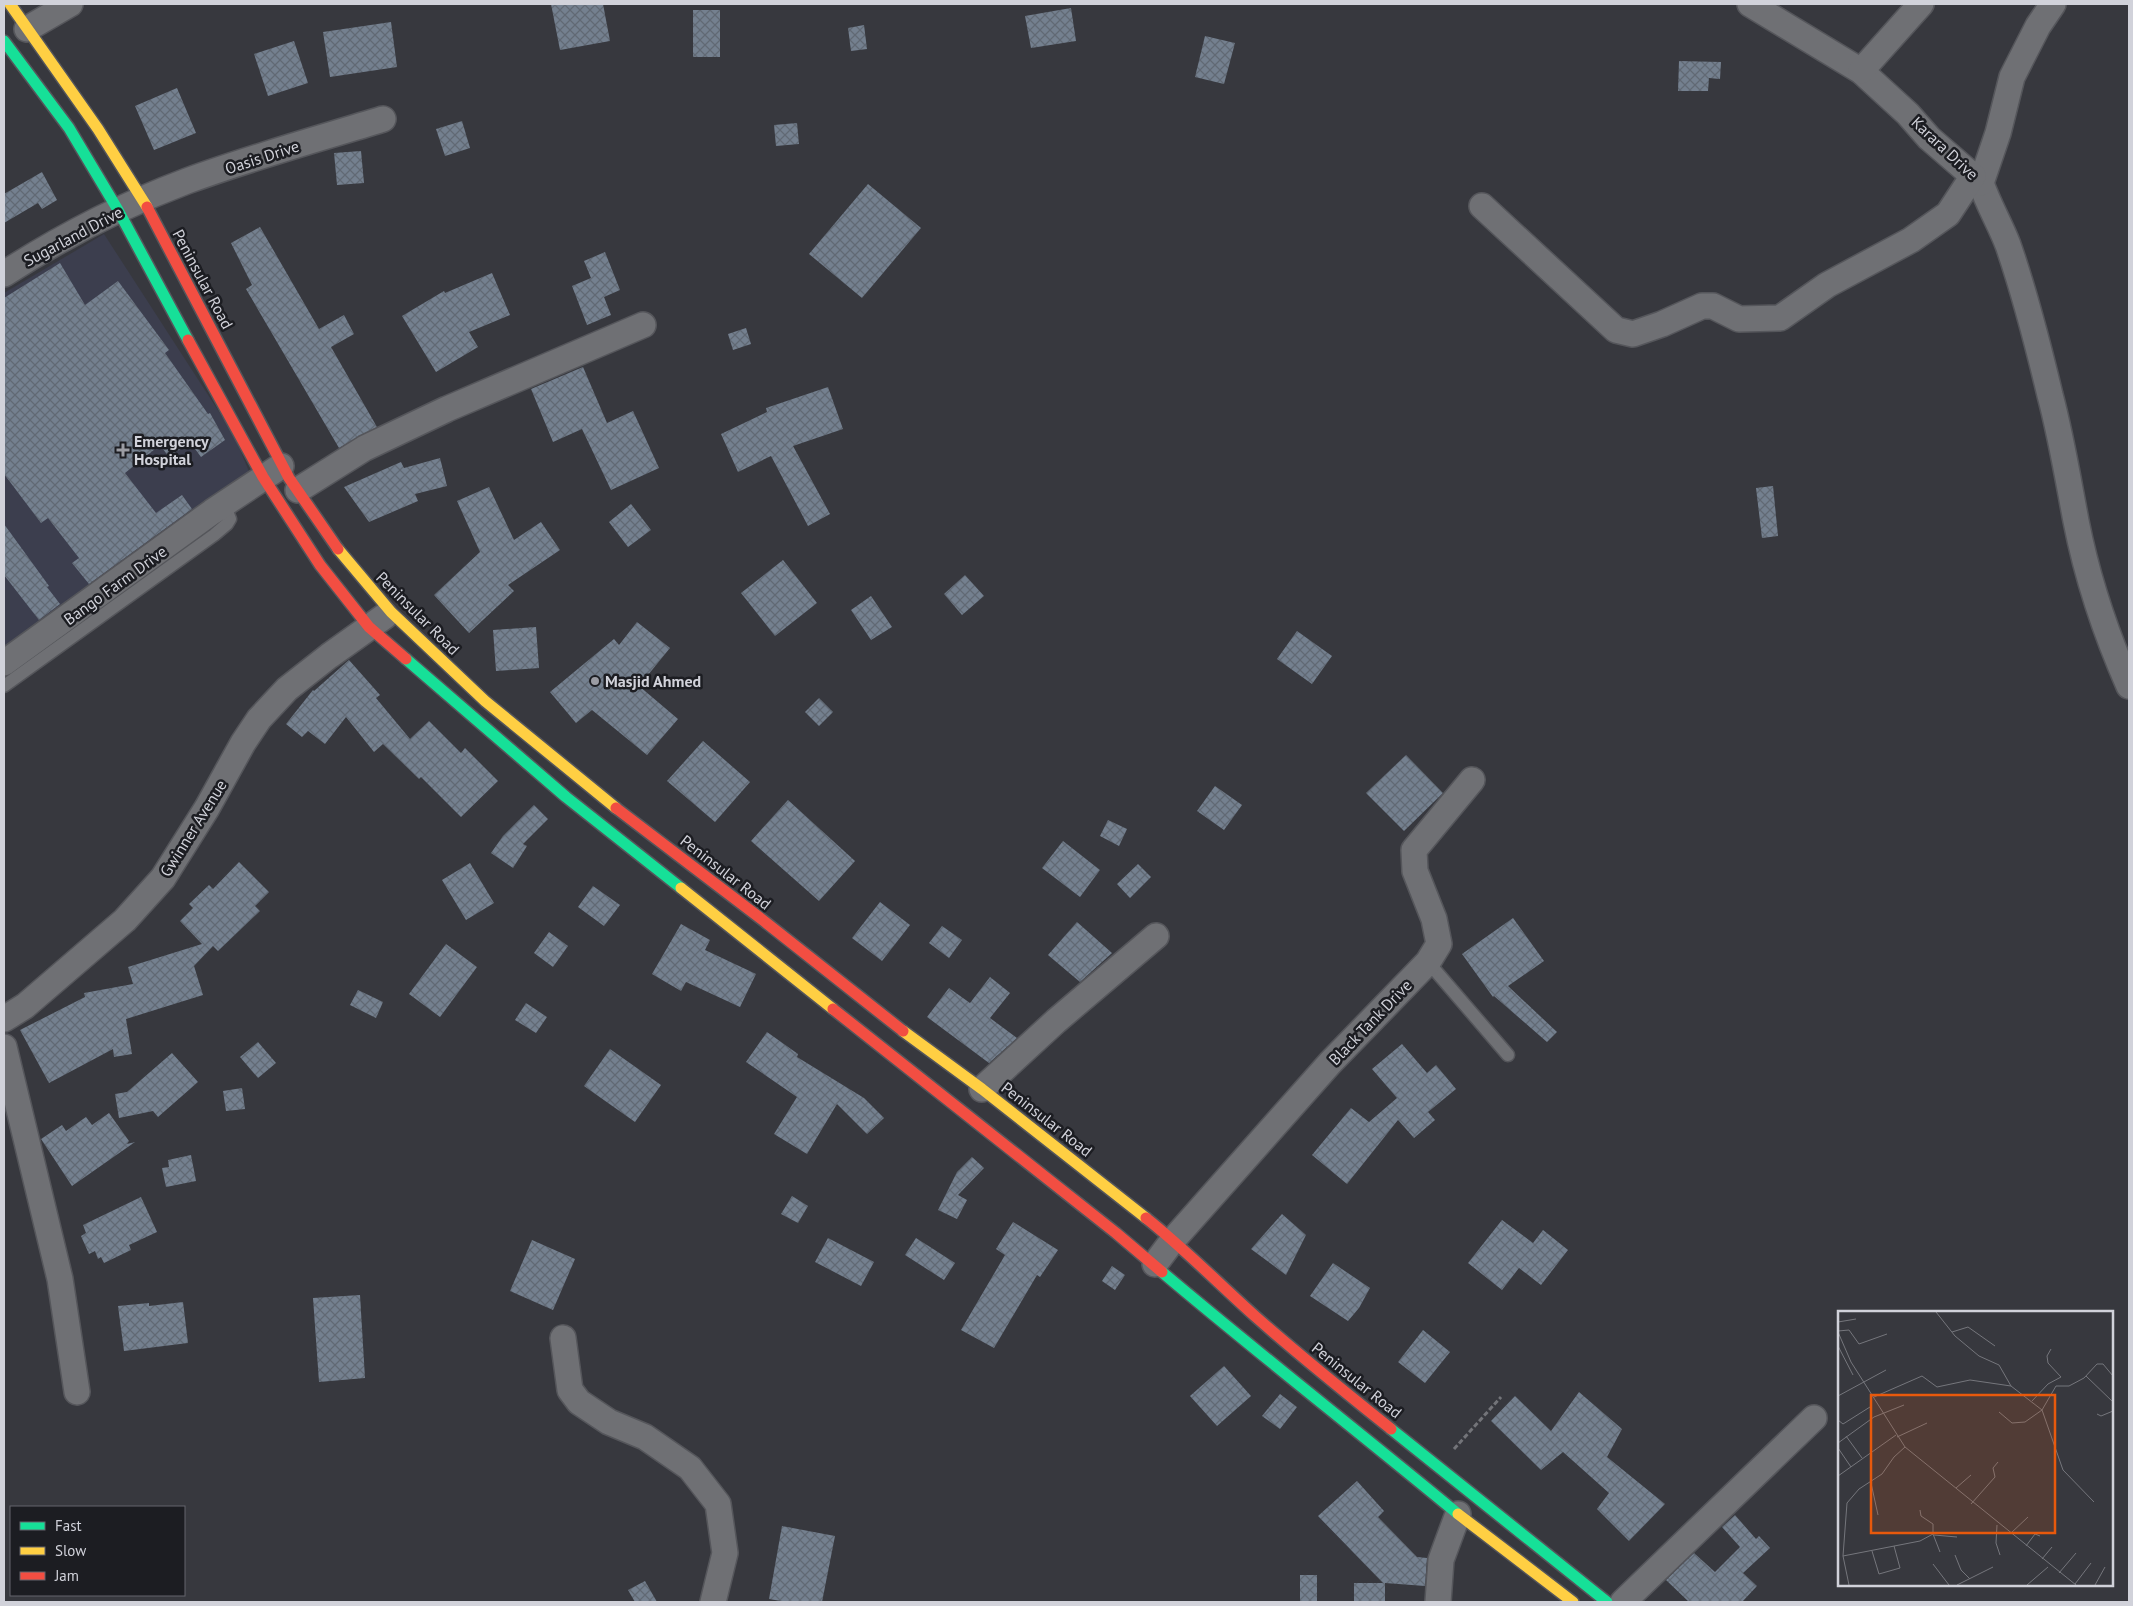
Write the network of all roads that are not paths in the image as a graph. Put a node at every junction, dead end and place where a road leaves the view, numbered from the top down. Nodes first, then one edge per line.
1 (10, 4) edge
2 (70, 4) edge
3 (1750, 4) edge
4 (1921, 4) edge
5 (2053, 4) edge
6 (27, 29) junction
7 (4, 41) edge
8 (1861, 71) junction
9 (384, 119) dead end
10 (1977, 179) junction
11 (143, 200) junction
12 (1482, 206) dead end
13 (118, 210) junction
14 (4, 274) edge
15 (643, 326) dead end
16 (272, 471) junction
17 (298, 490) junction
18 (224, 504) junction
19 (390, 612) junction
20 (369, 627) junction
21 (4, 663) edge
22 (4, 686) edge
23 (2129, 686) edge
24 (1472, 780) dead end
25 (1156, 936) dead end
26 (1428, 962) junction
27 (4, 1019) edge
28 (4, 1047) edge
29 (1508, 1055) dead end
30 (982, 1089) junction
31 (1173, 1240) junction
32 (1154, 1264) junction
33 (563, 1338) dead end
34 (77, 1392) dead end
35 (1814, 1418) dead end
36 (1458, 1514) junction
37 (713, 1602) edge
38 (1438, 1602) edge
39 (1573, 1602) edge
40 (1607, 1602) edge
41 (1622, 1602) edge

1 - 6 main road, Peninsular Road
2 - 6 street
3 - 8 street, Karara Drive
4 - 8 street
5 - 10 street, Karara Drive
6 - 11 main road, Peninsular Road
7 - 13 main road, Peninsular Road
8 - 10 street, Karara Drive
9 - 11 street, Oasis Drive
10 - 12 street
10 - 23 street
11 - 13 street, Sugarland Drive
11 - 16 main road, Peninsular Road
13 - 14 street, Sugarland Drive
13 - 16 main road, Peninsular Road
15 - 17 street
16 - 17 main road, Peninsular Road
16 - 18 street
16 - 20 main road, Peninsular Road
17 - 19 main road, Peninsular Road
18 - 21 street
18 - 22 lane, Bango Farm Drive
19 - 20 street, Gwinner Avenue
19 - 30 main road, Peninsular Road
20 - 27 street, Gwinner Avenue
20 - 32 main road, Peninsular Road
24 - 26 street, Black Tank Drive
25 - 30 street
26 - 29 lane
26 - 31 street, Black Tank Drive
28 - 34 street
30 - 31 main road, Peninsular Road
31 - 32 street, Black Tank Drive
31 - 40 main road, Peninsular Road
32 - 36 main road, Peninsular Road
33 - 37 street
35 - 41 street
36 - 38 street
36 - 39 main road, Peninsular Road

